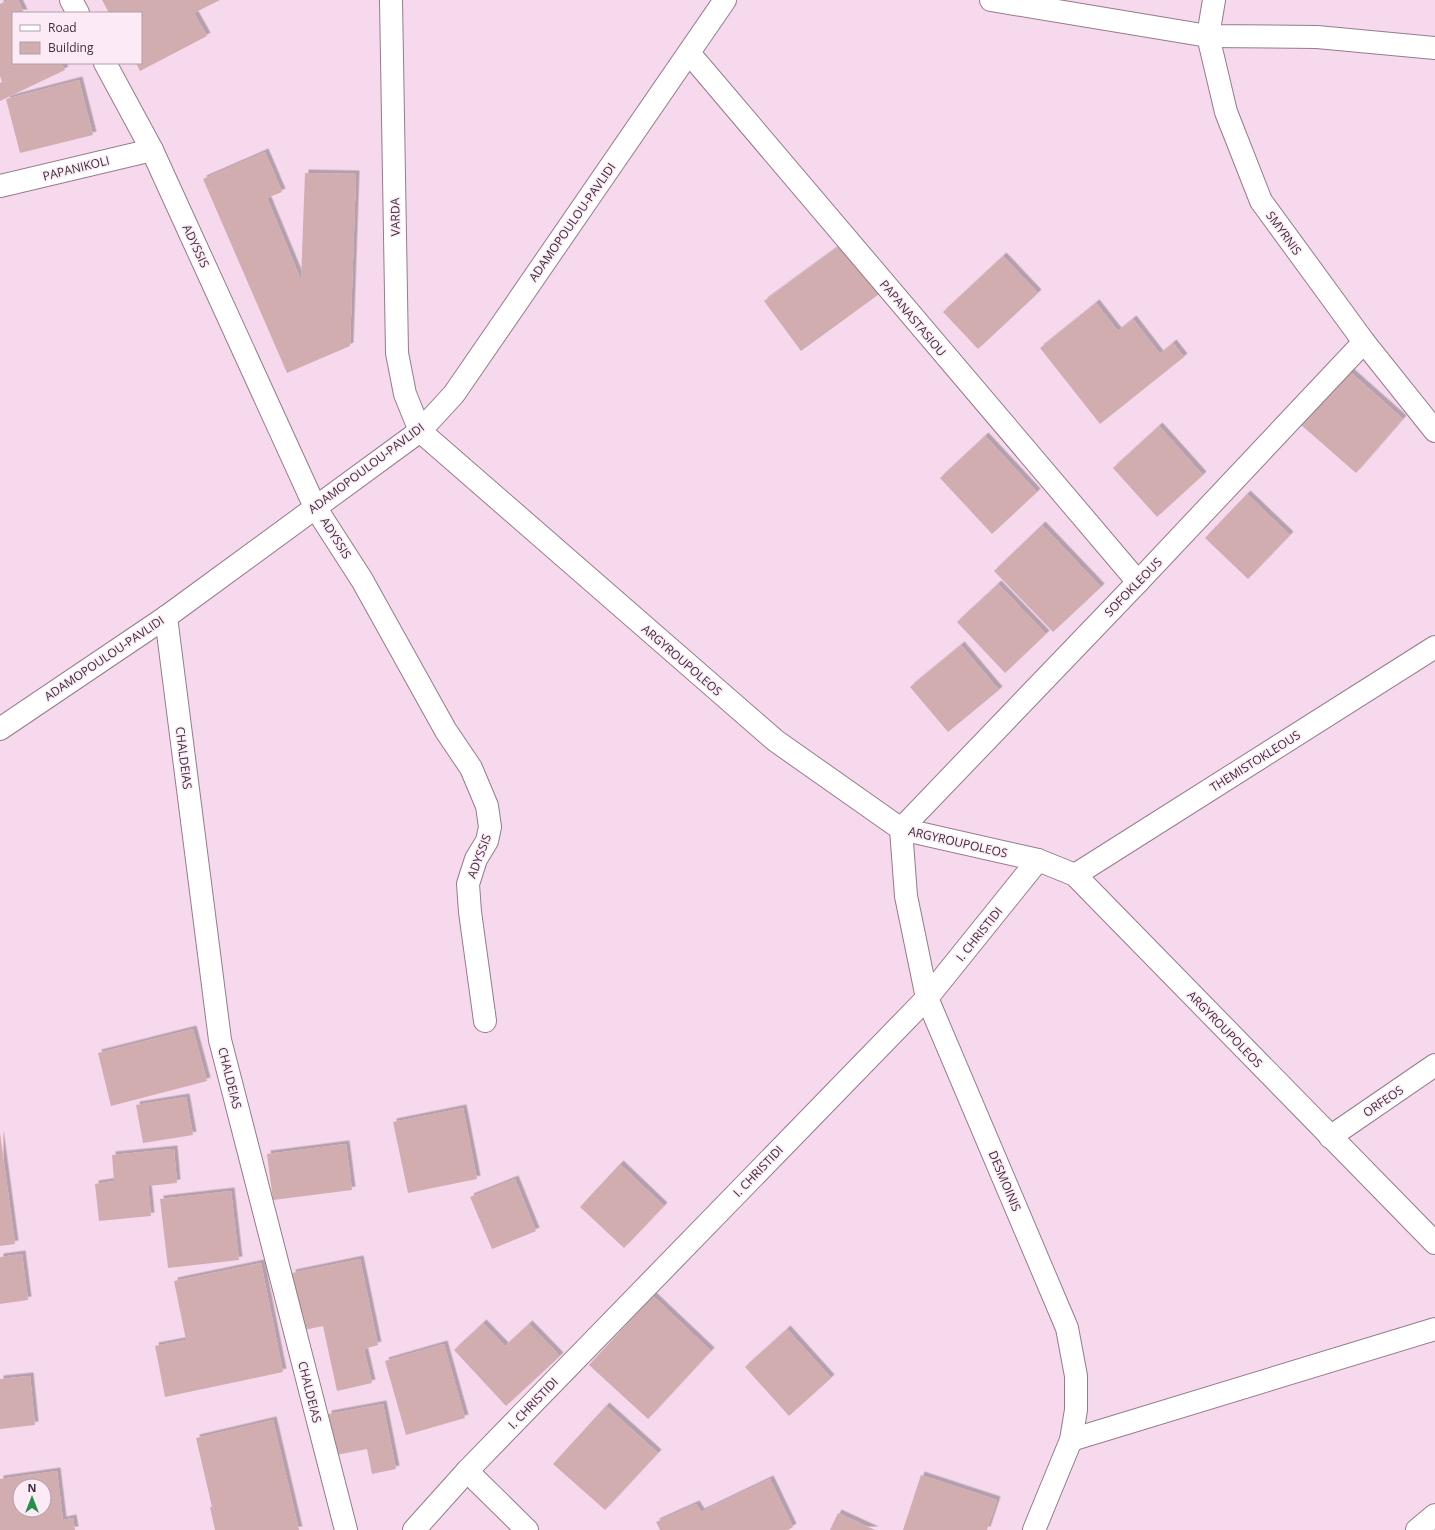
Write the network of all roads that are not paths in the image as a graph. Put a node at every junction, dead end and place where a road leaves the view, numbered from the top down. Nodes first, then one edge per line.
1 (71, 0) edge
2 (391, 0) edge
3 (725, 0) edge
4 (991, 0) edge
5 (1214, 0) edge
6 (77, 12) edge
7 (1208, 36) junction
8 (1435, 48) edge
9 (688, 53) junction
10 (106, 64) edge
11 (152, 150) junction
12 (0, 186) edge
13 (1364, 342) junction
14 (420, 431) junction
15 (1435, 431) edge
16 (316, 507) junction
17 (1138, 582) junction
18 (166, 617) junction
19 (1435, 647) edge
20 (0, 729) edge
21 (901, 829) junction
22 (1038, 860) junction
23 (1075, 875) junction
24 (927, 998) junction
25 (485, 1021) dead end
26 (1435, 1066) edge
27 (1330, 1137) junction
28 (1435, 1242) edge
29 (1435, 1329) edge
30 (1071, 1440) junction
31 (467, 1471) junction
32 (1435, 1515) edge
33 (346, 1530) edge
34 (414, 1530) edge
35 (527, 1530) edge
36 (1034, 1530) edge
37 (1417, 1530) edge

1 - 6 street
2 - 14 street, VARDA
3 - 9 street, ADAMOPOULOU-PAVLIDI
4 - 7 street
5 - 7 street, SMYRNIS
7 - 8 street
7 - 13 street, SMYRNIS
9 - 14 street, ADAMOPOULOU-PAVLIDI
9 - 17 street, PAPANASTASIOU
10 - 11 street, ADYSSIS
11 - 12 street, PAPANIKOLI
11 - 16 street, ADYSSIS
13 - 15 street, SMYRNIS
13 - 17 street, SOFOKLEOUS
14 - 16 street, ADAMOPOULOU-PAVLIDI
14 - 21 street, ARGYROUPOLEOS
16 - 18 street, ADAMOPOULOU-PAVLIDI
16 - 25 street, ADYSSIS
17 - 21 street, SOFOKLEOUS
18 - 20 street, ADAMOPOULOU-PAVLIDI
18 - 33 street, CHALDEIAS
19 - 23 street, THEMISTOKLEOUS
21 - 22 street, ARGYROUPOLEOS
21 - 24 street, DESMOINIS
22 - 23 street, ARGYROUPOLEOS
22 - 24 street, I. CHRISTIDI
23 - 27 street, ARGYROUPOLEOS
24 - 30 street, DESMOINIS
24 - 31 street, I. CHRISTIDI
26 - 27 street, ORFEOS
27 - 28 street, ARGYROUPOLEOS
29 - 30 street
30 - 36 street, DESMOINIS
31 - 34 street, I. CHRISTIDI
31 - 35 street
32 - 37 street

